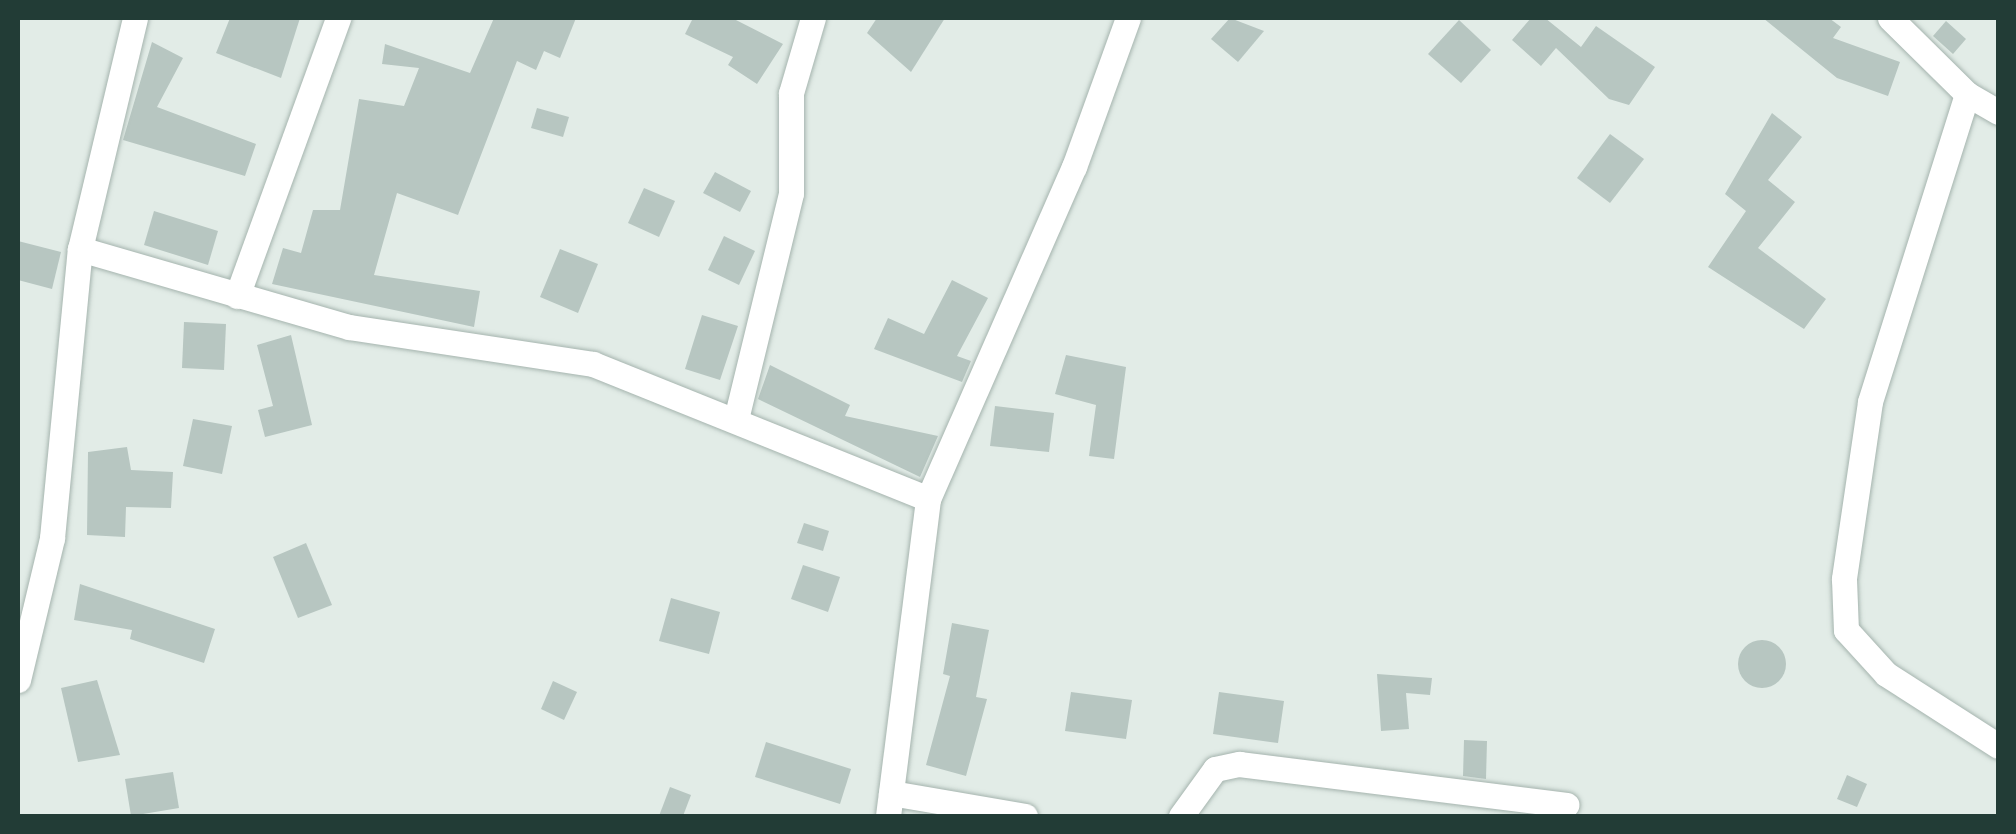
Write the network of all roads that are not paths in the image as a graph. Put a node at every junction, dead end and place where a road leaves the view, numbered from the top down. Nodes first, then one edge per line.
1 (135, 18) edge
2 (338, 18) edge
3 (813, 18) edge
4 (1128, 18) edge
5 (1890, 18) edge
6 (1967, 94) junction
7 (1998, 112) edge
8 (80, 249) junction
9 (237, 296) junction
10 (737, 415) junction
11 (928, 499) junction
12 (18, 680) edge
13 (1998, 746) edge
14 (890, 805) edge
15 (1566, 805) dead end
16 (1024, 816) edge
17 (1181, 816) edge

1 - 8 street
2 - 9 street
3 - 10 street
4 - 11 street
5 - 6 street
6 - 7 street
6 - 13 street
8 - 9 street
8 - 12 street
9 - 10 street
10 - 11 street
11 - 14 street
14 - 16 street
15 - 17 street

